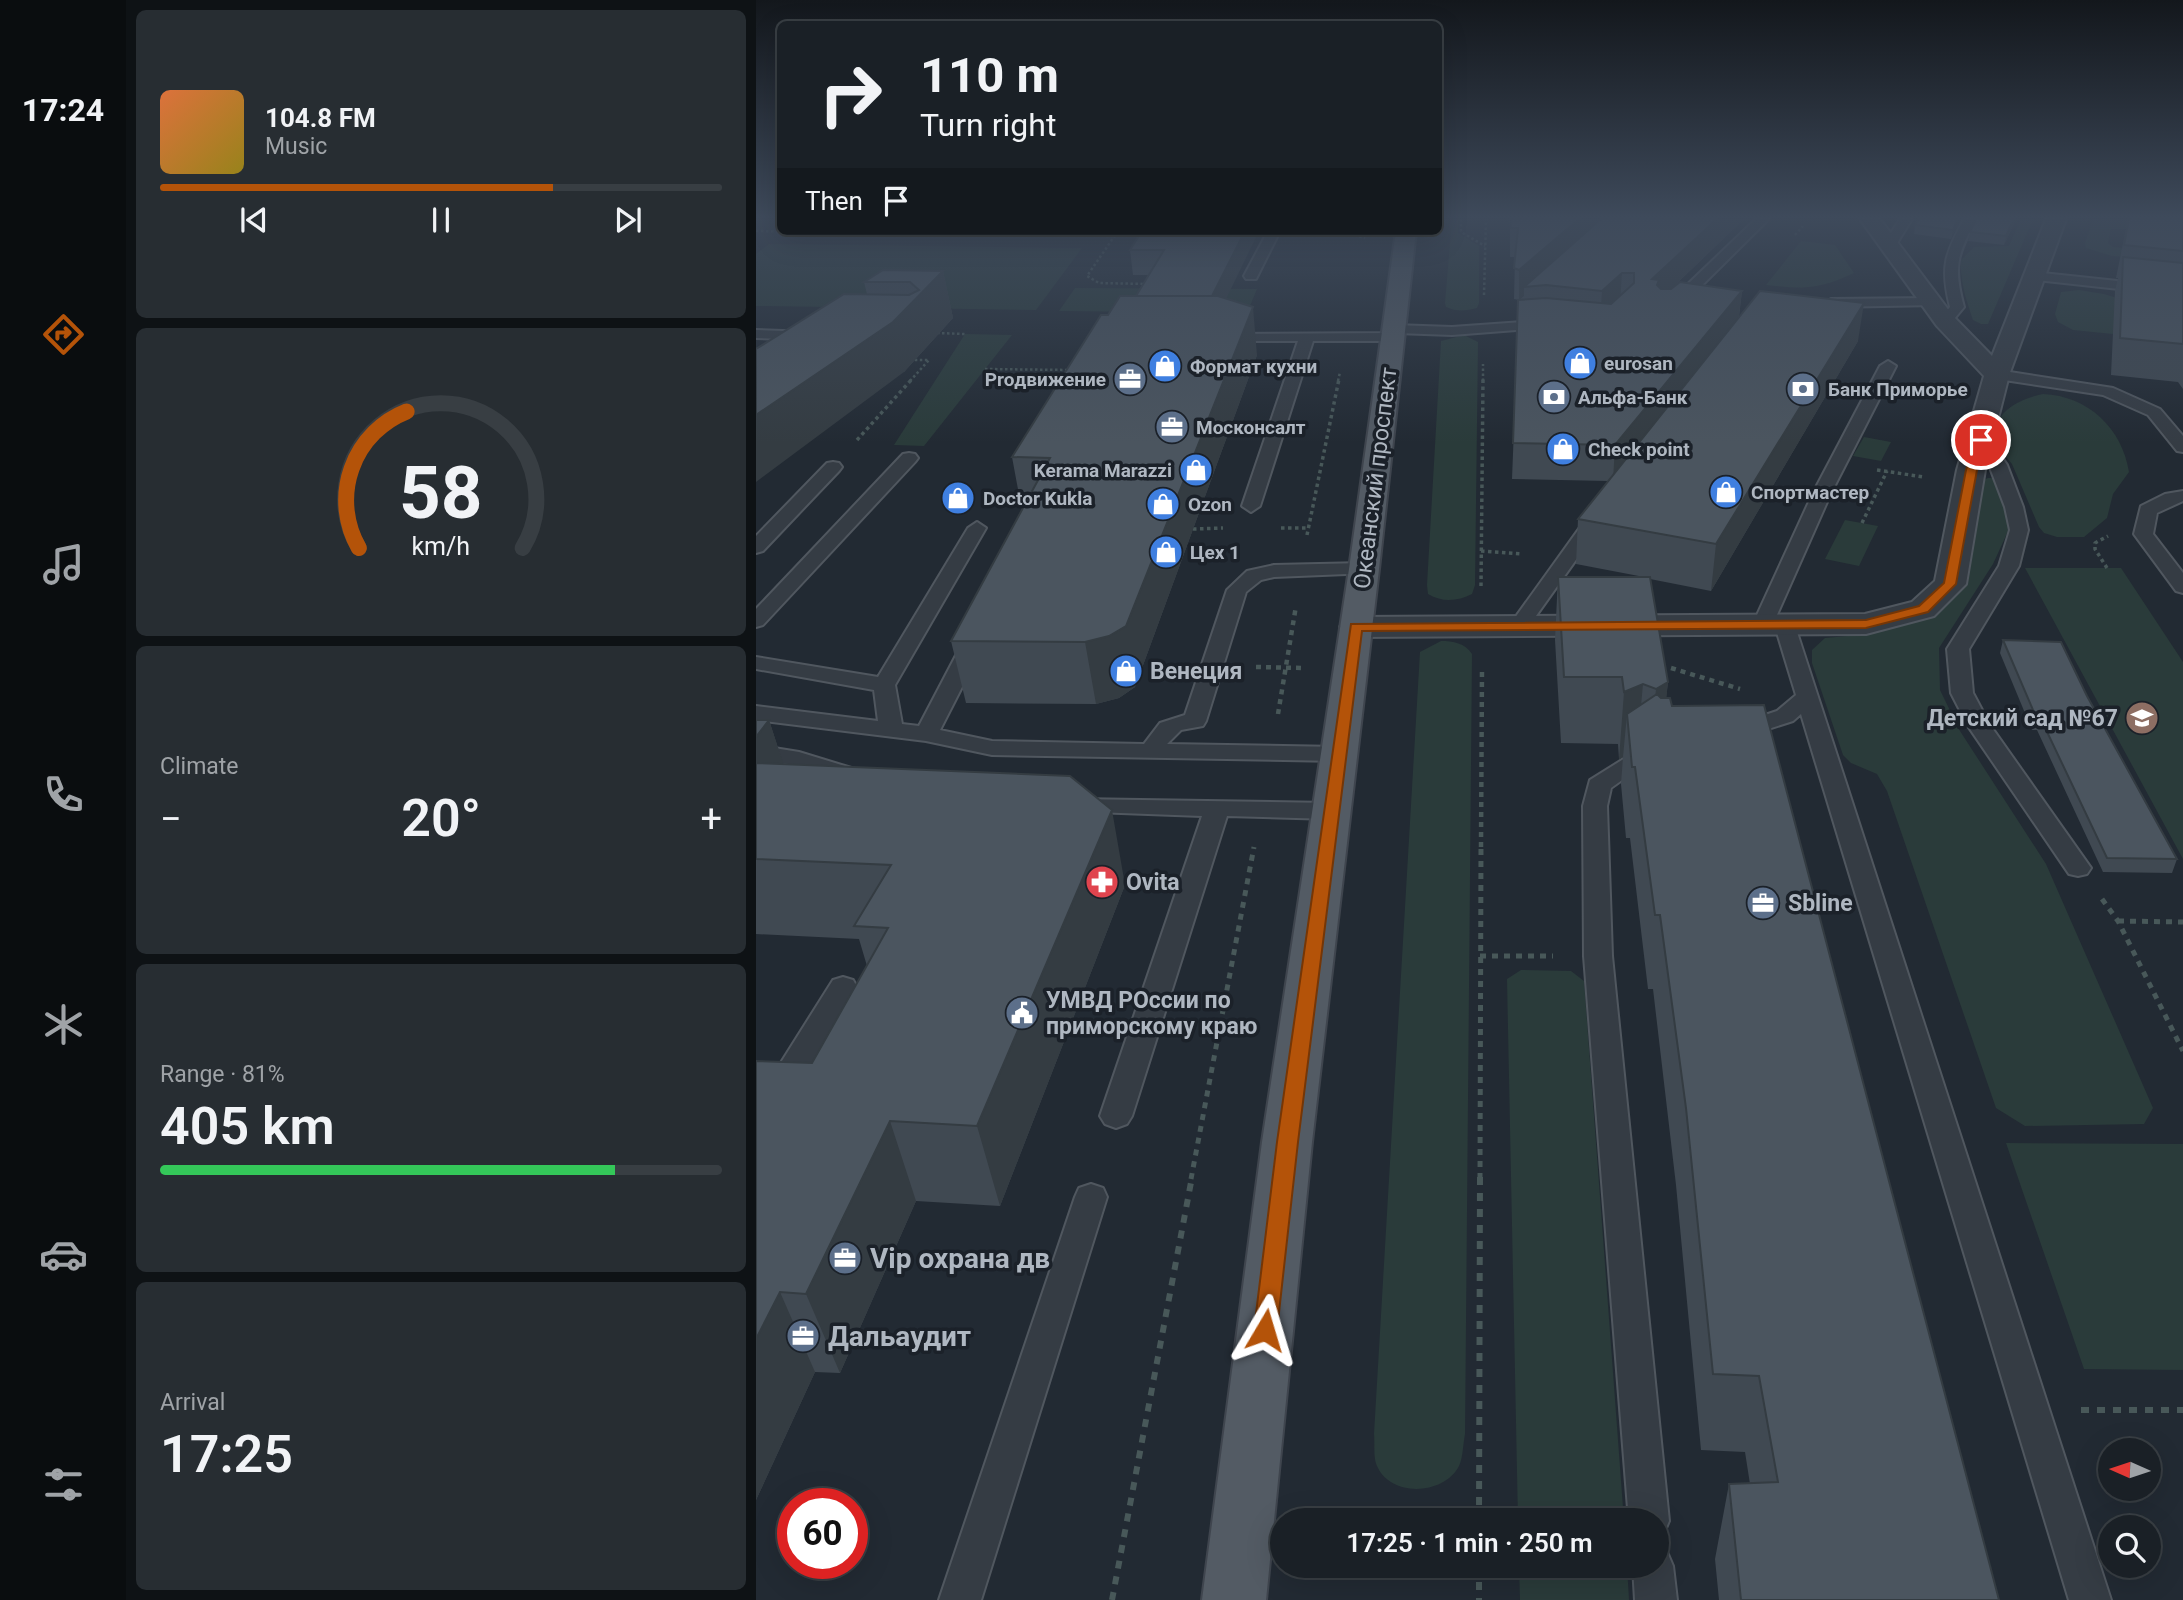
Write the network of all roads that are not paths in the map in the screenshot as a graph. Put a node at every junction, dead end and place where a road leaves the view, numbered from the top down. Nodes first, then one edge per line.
1 (1392, 294) edge
2 (1686, 294) edge
3 (1925, 294) edge
4 (1953, 294) edge
5 (2027, 294) edge
6 (1931, 302) junction
7 (1819, 303) edge
8 (1523, 308) edge
9 (1664, 315) edge
10 (1945, 321) junction
11 (1503, 326) junction
12 (1569, 326) edge
13 (1394, 333) junction
14 (756, 334) edge
15 (801, 335) junction
16 (827, 336) edge
17 (1210, 337) edge
18 (1307, 337) junction
19 (779, 354) edge
20 (1888, 366) dead end
21 (1997, 375) junction
22 (1981, 440) junction
23 (2183, 447) edge
24 (909, 458) dead end
25 (833, 467) road end
26 (2183, 496) edge
27 (1609, 503) edge
28 (1251, 506) dead end
29 (977, 528) dead end
30 (756, 547) edge
31 (1364, 569) junction
32 (2183, 587) edge
33 (756, 621) edge
34 (1518, 626) junction
35 (1773, 626) junction
36 (1356, 627) junction
37 (976, 639) edge
38 (756, 663) edge
39 (884, 685) junction
40 (1802, 702) junction
41 (756, 713) edge
42 (891, 730) junction
43 (926, 734) junction
44 (1713, 741) edge
45 (1152, 751) junction
46 (756, 752) edge
47 (1339, 754) junction
48 (1638, 760) edge
49 (871, 782) edge
50 (1054, 806) edge
51 (1217, 809) junction
52 (1331, 811) junction
53 (2077, 868) road end
54 (843, 987) dead end
55 (756, 1101) edge
56 (1116, 1116) dead end
57 (1091, 1197) dead end
58 (1648, 1508) edge
59 (1654, 1578) edge
60 (960, 1600) edge
61 (1234, 1600) edge
62 (1656, 1600) edge
63 (2090, 1600) edge

1 - 13 main road, Океанский проспект
2 - 9 lane
3 - 6 street
4 - 10 lane
5 - 21 street
6 - 7 lane
6 - 10 street
8 - 11 lane
10 - 21 street
11 - 12 lane
11 - 13 lane
13 - 18 lane
13 - 31 main road, Океанский проспект
14 - 15 lane
15 - 16 lane
15 - 19 lane
17 - 18 lane
18 - 28 lane
20 - 35 lane
21 - 22 street
21 - 23 lane
22 - 35 street
22 - 53 lane
24 - 33 lane
25 - 30 lane
26 - 32 lane
27 - 34 lane
29 - 39 lane
31 - 36 main road, Океанский проспект
31 - 45 lane
34 - 35 street
34 - 36 street
35 - 40 lane
36 - 47 main road, Океанский проспект
37 - 43 lane
38 - 39 lane
39 - 42 lane
40 - 44 lane
40 - 63 lane
41 - 42 lane
42 - 43 lane
43 - 45 lane
45 - 47 lane
46 - 49 lane
47 - 52 main road, Океанский проспект
48 - 58 lane
50 - 51 lane
51 - 52 lane
51 - 56 lane
52 - 61 main road, Океанский проспект
54 - 55 lane
57 - 60 lane
59 - 62 lane

